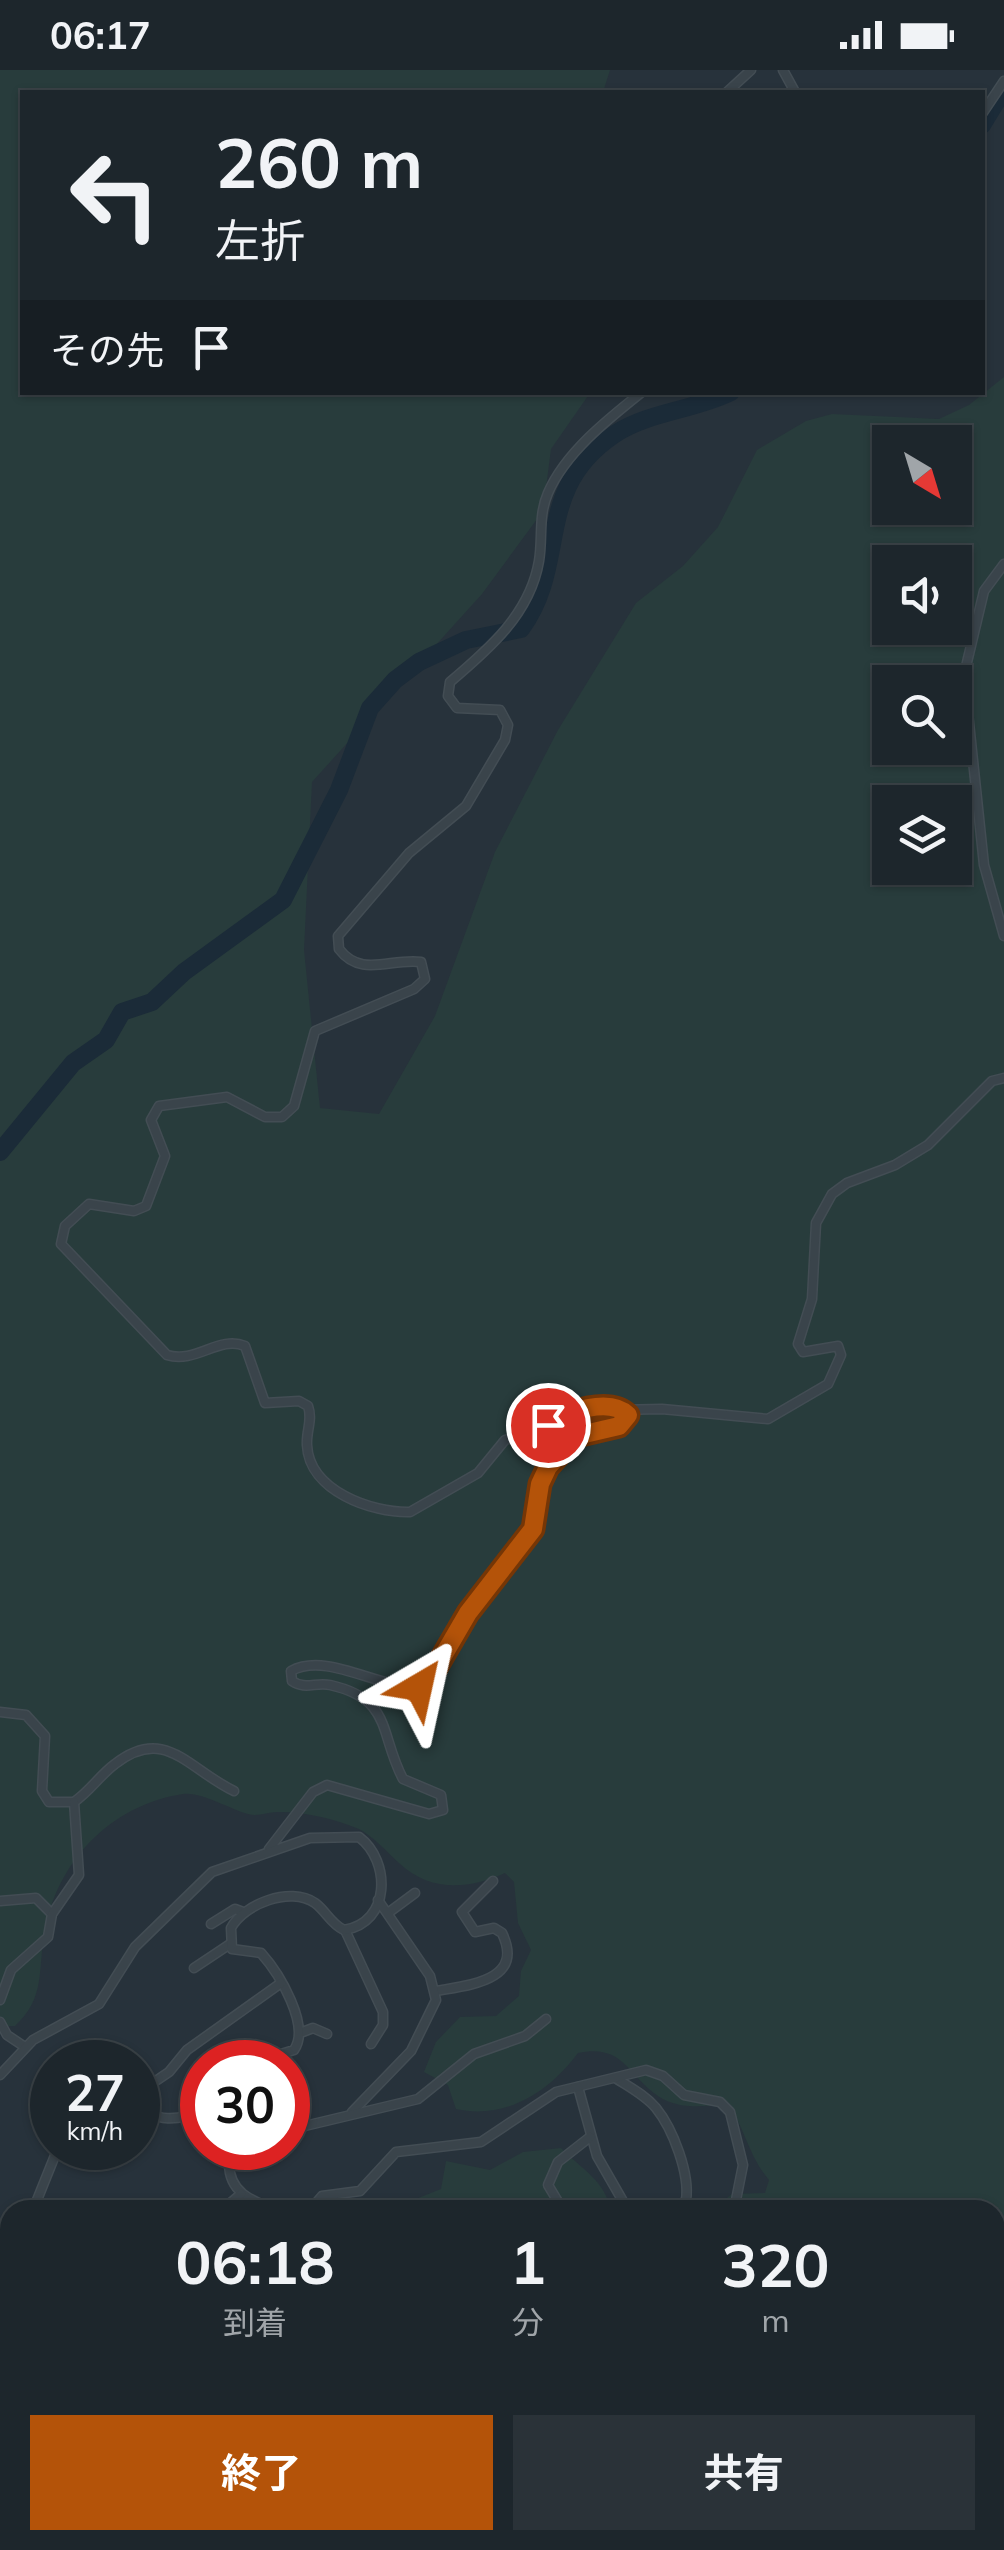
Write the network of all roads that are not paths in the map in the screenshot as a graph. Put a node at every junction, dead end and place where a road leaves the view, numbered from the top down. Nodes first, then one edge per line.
1 (752, 70) edge
2 (1004, 81) edge
3 (729, 90) edge
4 (985, 110) edge
5 (639, 395) edge
6 (1004, 564) edge
7 (1004, 936) edge
8 (1004, 1078) edge
9 (624, 1410) junction
10 (0, 1712) edge
11 (234, 1791) dead end
12 (74, 1802) junction
13 (269, 1849) junction
14 (493, 1882) dead end
15 (415, 1892) dead end
16 (378, 1900) junction
17 (0, 1902) edge
18 (243, 1912) junction
19 (388, 1913) junction
20 (52, 1914) junction
21 (211, 1924) dead end
22 (345, 1930) junction
23 (230, 1944) junction
24 (194, 1968) dead end
25 (281, 1983) junction
26 (436, 1991) junction
27 (0, 2000) edge
28 (546, 2020) dead end
29 (0, 2022) edge
30 (300, 2034) junction
31 (327, 2034) dead end
32 (298, 2040) edge
33 (371, 2044) dead end
34 (25, 2047) junction
35 (0, 2076) edge
36 (160, 2078) edge
37 (617, 2079) junction
38 (578, 2087) junction
39 (350, 2114) junction
40 (310, 2124) edge
41 (590, 2137) junction
42 (49, 2170) edge
43 (230, 2170) edge
44 (242, 2194) junction
45 (37, 2200) edge
46 (234, 2200) edge
47 (255, 2200) edge
48 (319, 2200) edge
49 (556, 2200) edge
50 (622, 2200) edge
51 (686, 2200) edge
52 (736, 2200) edge

1 - 3 street
2 - 4 street
5 - 9 street
6 - 7 street
8 - 9 street
9 - 13 street
10 - 12 street
11 - 12 street
12 - 20 street
13 - 16 street
13 - 34 street
14 - 26 street
15 - 19 street
16 - 19 street
16 - 22 street
17 - 20 street
18 - 21 street
18 - 22 street
18 - 23 street
19 - 26 street
20 - 27 street
22 - 33 street
23 - 24 street
23 - 25 street
25 - 30 street
25 - 36 street
26 - 39 street
28 - 39 street
29 - 34 street
30 - 31 street
30 - 32 street
34 - 35 street
37 - 38 street
37 - 51 street
37 - 52 street
38 - 41 street
38 - 48 street
39 - 40 street
41 - 49 street
41 - 50 street
42 - 45 street
43 - 44 street
44 - 46 street
44 - 47 street

